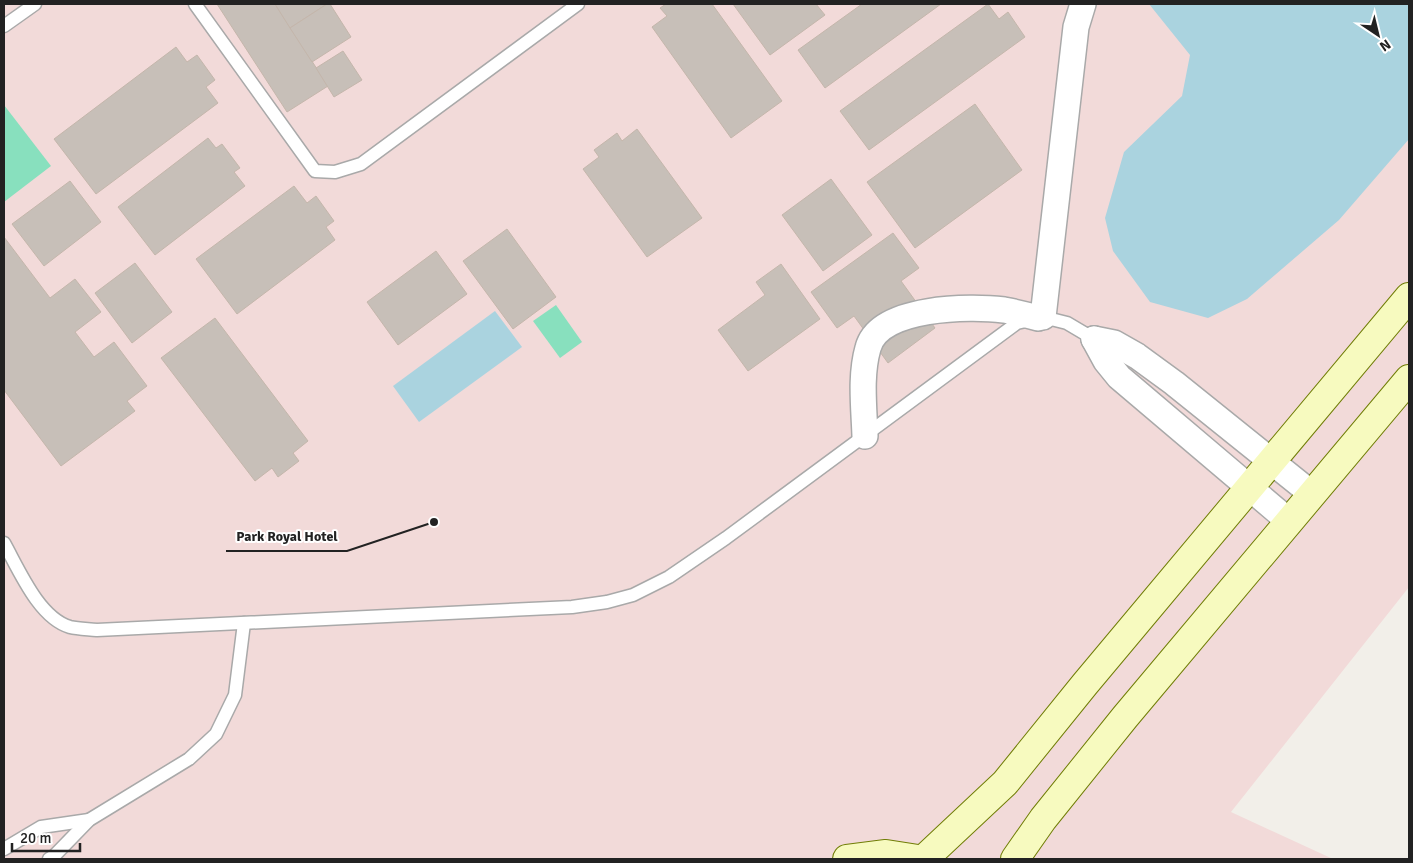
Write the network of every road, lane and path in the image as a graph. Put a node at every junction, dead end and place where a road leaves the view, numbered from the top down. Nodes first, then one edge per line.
1 (35, 4) edge
2 (195, 4) edge
3 (578, 4) edge
4 (1083, 4) edge
5 (4, 26) edge
6 (1409, 297) edge
7 (1041, 317) junction
8 (1094, 339) junction
9 (1409, 379) edge
10 (865, 436) junction
11 (1272, 462) junction
12 (1249, 488) junction
13 (1312, 494) junction
14 (1290, 522) junction
15 (4, 543) edge
16 (244, 623) junction
17 (89, 820) junction
18 (4, 849) edge
19 (49, 859) edge
20 (847, 859) edge
21 (918, 859) edge
22 (924, 859) edge
23 (1015, 859) edge

1 - 5 lane
2 - 3 lane
4 - 7 street
6 - 11 street
7 - 8 lane
7 - 10 lane
7 - 10 street
8 - 11 street
8 - 12 street
9 - 13 street
10 - 16 lane
11 - 12 street
11 - 13 street
12 - 14 street
12 - 22 street
13 - 14 street
14 - 23 street
15 - 16 lane
16 - 17 lane
17 - 18 lane
17 - 19 lane
20 - 21 street

